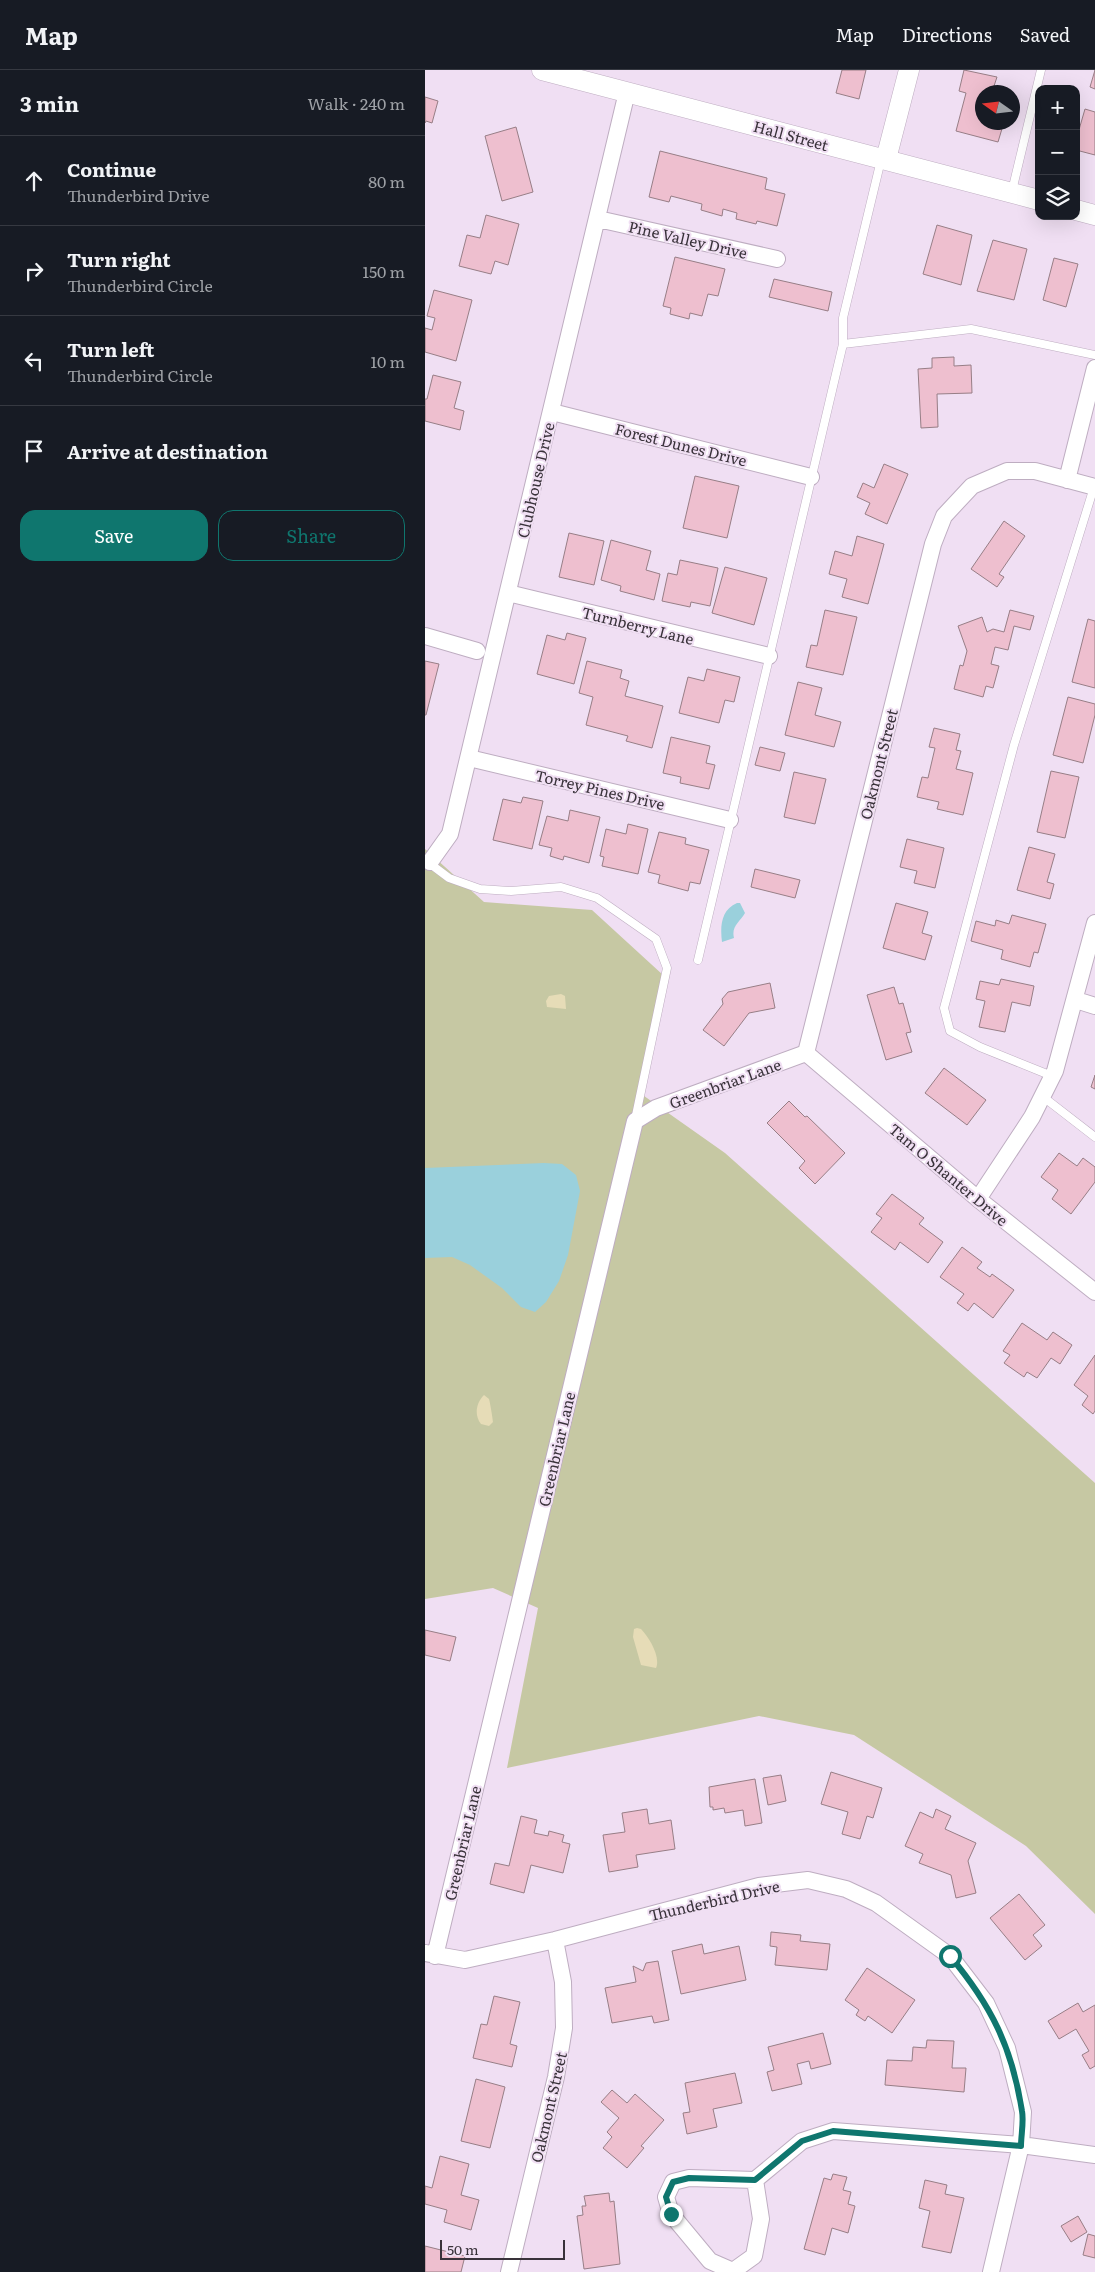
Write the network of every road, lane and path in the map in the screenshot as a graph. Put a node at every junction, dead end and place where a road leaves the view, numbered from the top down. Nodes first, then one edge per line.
1 (542, 70) edge
2 (909, 70) edge
3 (1041, 70) edge
4 (627, 92) junction
5 (884, 159) junction
6 (1011, 193) junction
7 (1035, 199) edge
8 (1080, 211) edge
9 (1095, 215) edge
10 (598, 219) junction
11 (777, 259) dead end
12 (843, 344) junction
13 (1095, 355) edge
14 (1095, 368) edge
15 (552, 412) junction
16 (811, 477) junction
17 (1067, 480) junction
18 (1094, 487) edge
19 (508, 593) junction
20 (425, 636) edge
21 (477, 651) dead end
22 (769, 656) junction
23 (469, 758) junction
24 (730, 820) junction
25 (428, 863) edge
26 (1095, 923) edge
27 (698, 960) dead end
28 (1076, 1000) junction
29 (1095, 1006) edge
30 (806, 1053) junction
31 (1052, 1076) junction
32 (1042, 1096) junction
33 (635, 1121) junction
34 (1095, 1136) edge
35 (977, 1199) junction
36 (1095, 1292) edge
37 (555, 1940) junction
38 (430, 1954) edge
39 (1021, 2146) junction
40 (1095, 2155) edge
41 (755, 2180) junction
42 (509, 2272) edge
43 (991, 2272) edge

1 - 4 street, Hall Street
2 - 5 street
3 - 6 lane
4 - 5 street, Hall Street
4 - 10 street, Clubhouse Drive
5 - 6 street, Hall Street
5 - 12 lane
6 - 7 street, Hall Street
8 - 9 street
10 - 11 street, Pine Valley Drive
10 - 15 street, Clubhouse Drive
12 - 13 lane
12 - 16 lane
14 - 17 street
15 - 16 street, Forest Dunes Drive
15 - 19 street, Clubhouse Drive
16 - 22 lane
17 - 18 street
17 - 30 street, Oakmont Street
18 - 31 lane
19 - 22 street, Turnberry Lane
19 - 23 street, Clubhouse Drive
20 - 21 street
22 - 24 lane
23 - 24 street, Torrey Pines Drive
23 - 25 street, Clubhouse Drive
24 - 27 lane
25 - 33 lane
26 - 28 street
28 - 29 street
28 - 31 street
30 - 33 street, Greenbriar Lane
30 - 35 street, Tam O Shanter Drive
31 - 32 street
32 - 34 lane
32 - 35 street
33 - 38 street, Greenbriar Lane
35 - 36 street, Tam O Shanter Drive
37 - 38 street, Thunderbird Drive
37 - 39 street, Thunderbird Drive
37 - 42 street, Oakmont Street
39 - 40 street
39 - 41 street
39 - 43 street, Thunderbird Drive
41 - 41 street

